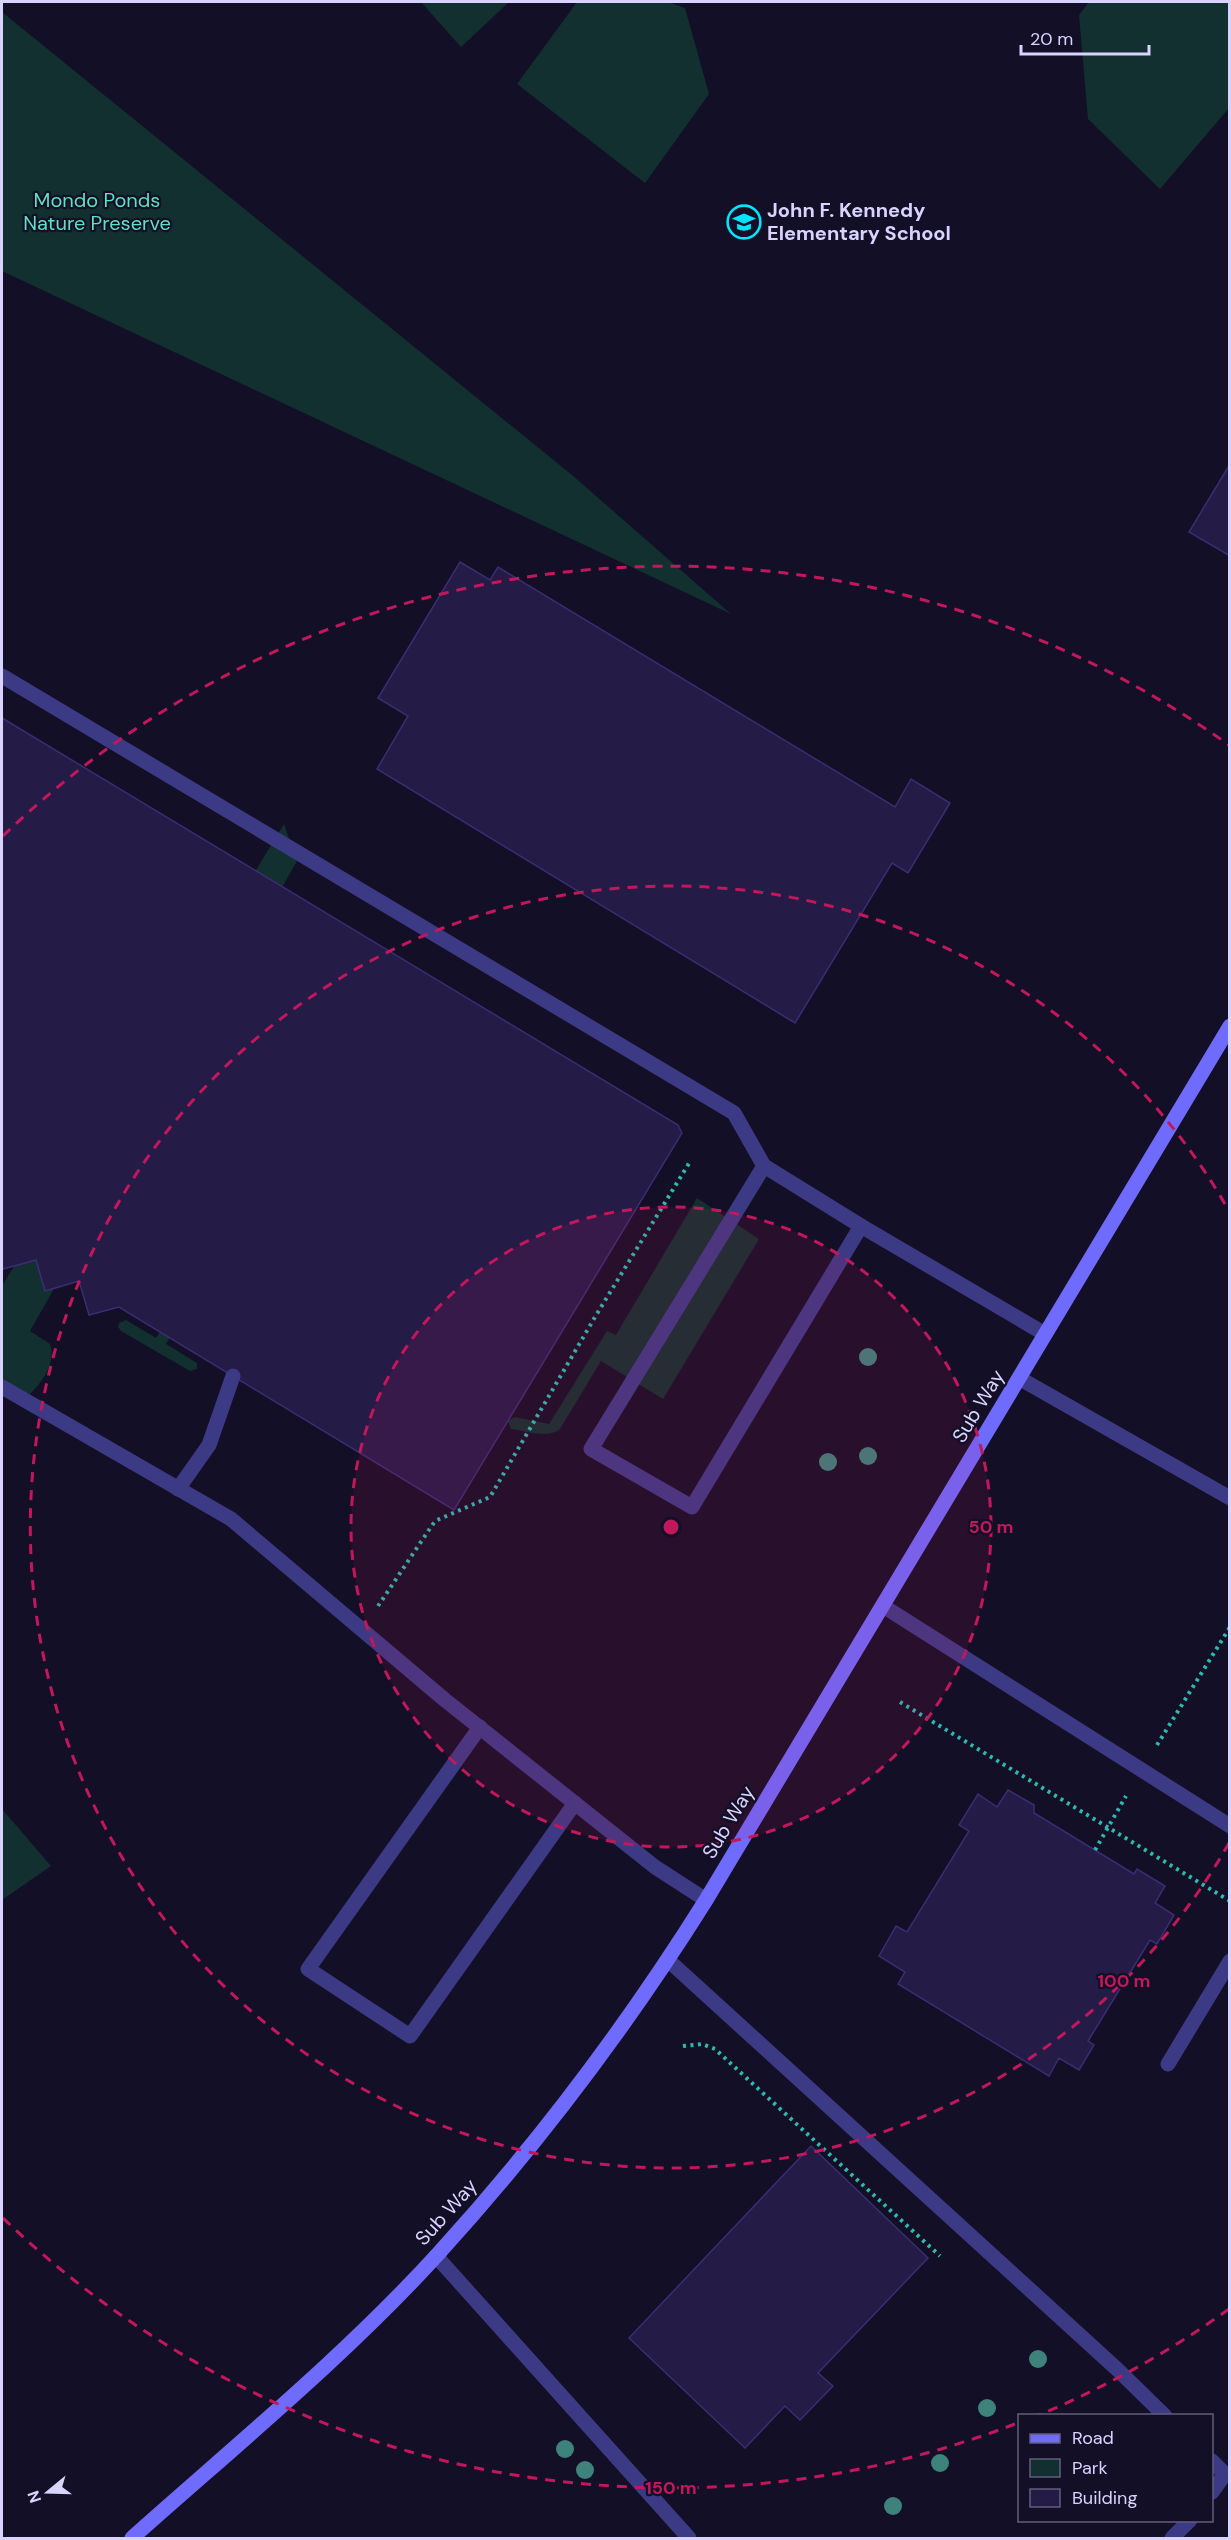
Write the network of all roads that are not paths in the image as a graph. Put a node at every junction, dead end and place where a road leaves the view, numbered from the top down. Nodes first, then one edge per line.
1 (2, 676) edge
2 (1228, 1031) edge
3 (764, 1166) junction
4 (861, 1226) junction
5 (1045, 1334) junction
6 (233, 1376) dead end
7 (1019, 1378) junction
8 (2, 1387) edge
9 (178, 1489) junction
10 (1230, 1498) edge
11 (883, 1606) junction
12 (480, 1727) junction
13 (575, 1803) junction
14 (1230, 1826) edge
15 (706, 1900) junction
16 (668, 1960) junction
17 (1230, 1961) edge
18 (1168, 2064) dead end
19 (436, 2256) junction
20 (1164, 2414) edge
21 (1213, 2462) edge
22 (1213, 2491) edge
23 (1188, 2522) edge
24 (132, 2538) edge
25 (689, 2538) edge
26 (1172, 2538) edge

1 - 3 lane
2 - 5 main road, Sub Way
3 - 4 lane
3 - 4 lane
4 - 5 lane
5 - 7 main road, Sub Way
6 - 9 lane
7 - 10 lane
7 - 11 main road, Sub Way
8 - 9 lane
9 - 12 lane
11 - 14 lane
11 - 15 main road, Sub Way
12 - 13 lane
12 - 13 lane
13 - 15 lane
15 - 16 main road, Sub Way
16 - 19 main road, Sub Way
16 - 20 lane
17 - 18 lane
19 - 24 main road, Sub Way
19 - 25 lane
21 - 22 lane
23 - 26 lane

